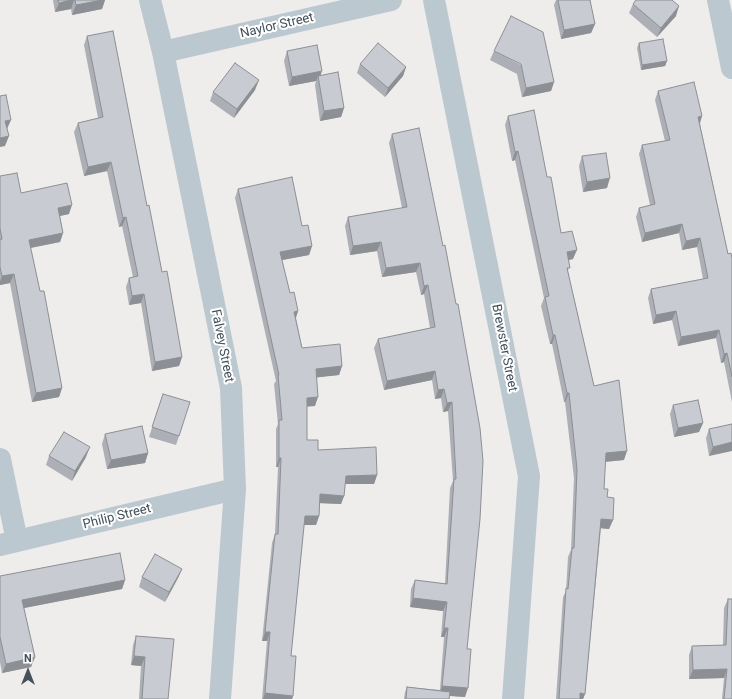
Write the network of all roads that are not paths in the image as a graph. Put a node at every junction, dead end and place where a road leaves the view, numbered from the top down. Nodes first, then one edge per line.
1 (150, 0) edge
2 (391, 0) edge
3 (434, 0) edge
4 (718, 0) edge
5 (163, 52) junction
6 (732, 68) edge
7 (0, 459) edge
8 (235, 489) junction
9 (9, 543) edge
10 (220, 699) edge
11 (513, 699) edge

1 - 5 street, Falvey Street
2 - 5 street, Naylor Street
3 - 11 street, Brewster Street
4 - 6 street
5 - 8 street, Falvey Street
7 - 9 street
8 - 9 street, Philip Street
8 - 10 street, Falvey Street

